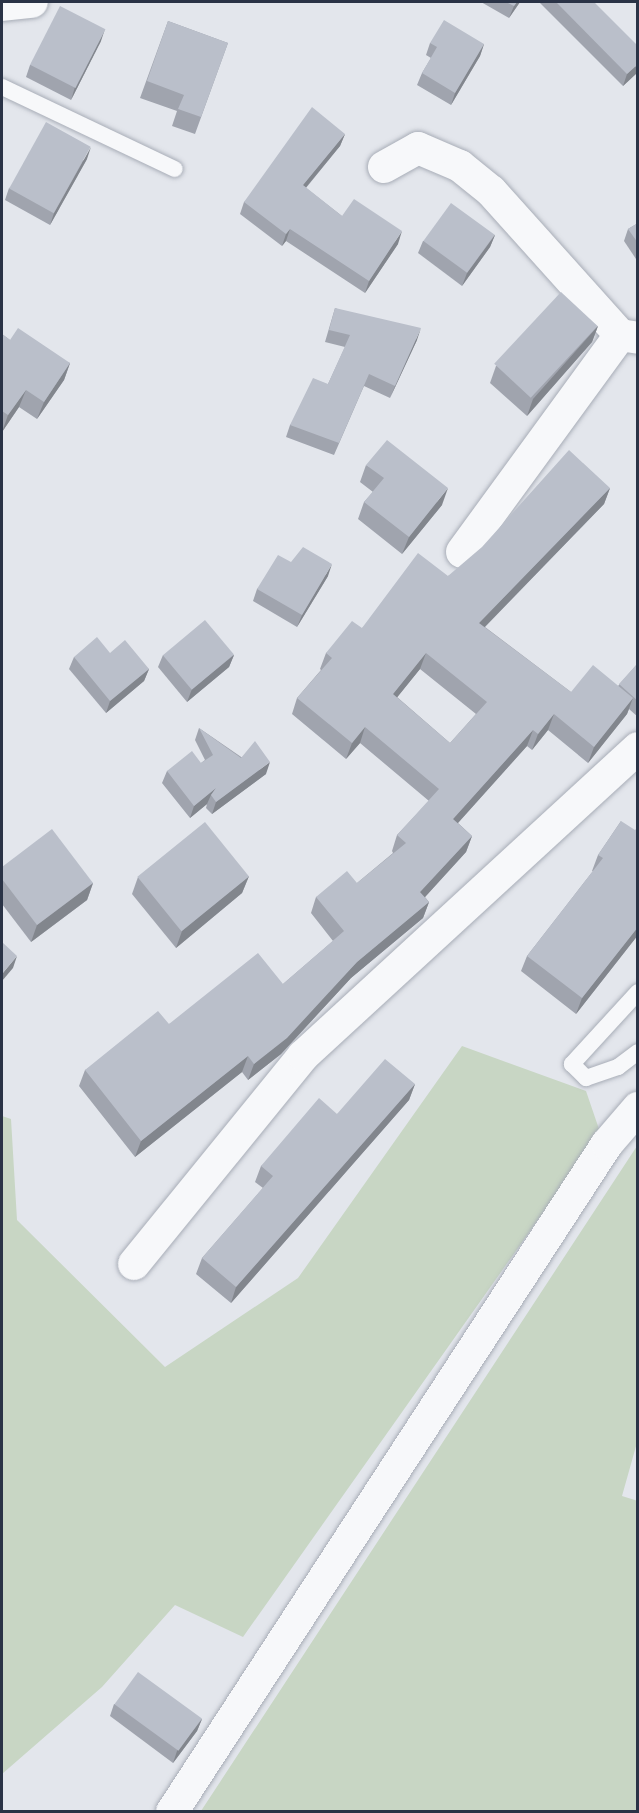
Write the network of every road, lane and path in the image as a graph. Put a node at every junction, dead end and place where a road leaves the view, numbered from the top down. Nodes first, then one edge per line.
1 (32, 2) edge
2 (2, 5) edge
3 (2, 87) edge
4 (384, 167) dead end
5 (175, 170) dead end
6 (629, 337) edge
7 (462, 552) dead end
8 (638, 748) edge
9 (638, 992) edge
10 (638, 1052) edge
11 (638, 1108) edge
12 (134, 1264) dead end
13 (172, 1812) edge

1 - 2 street
3 - 5 lane
4 - 6 street
6 - 7 street
8 - 12 street
9 - 10 lane
11 - 13 street

